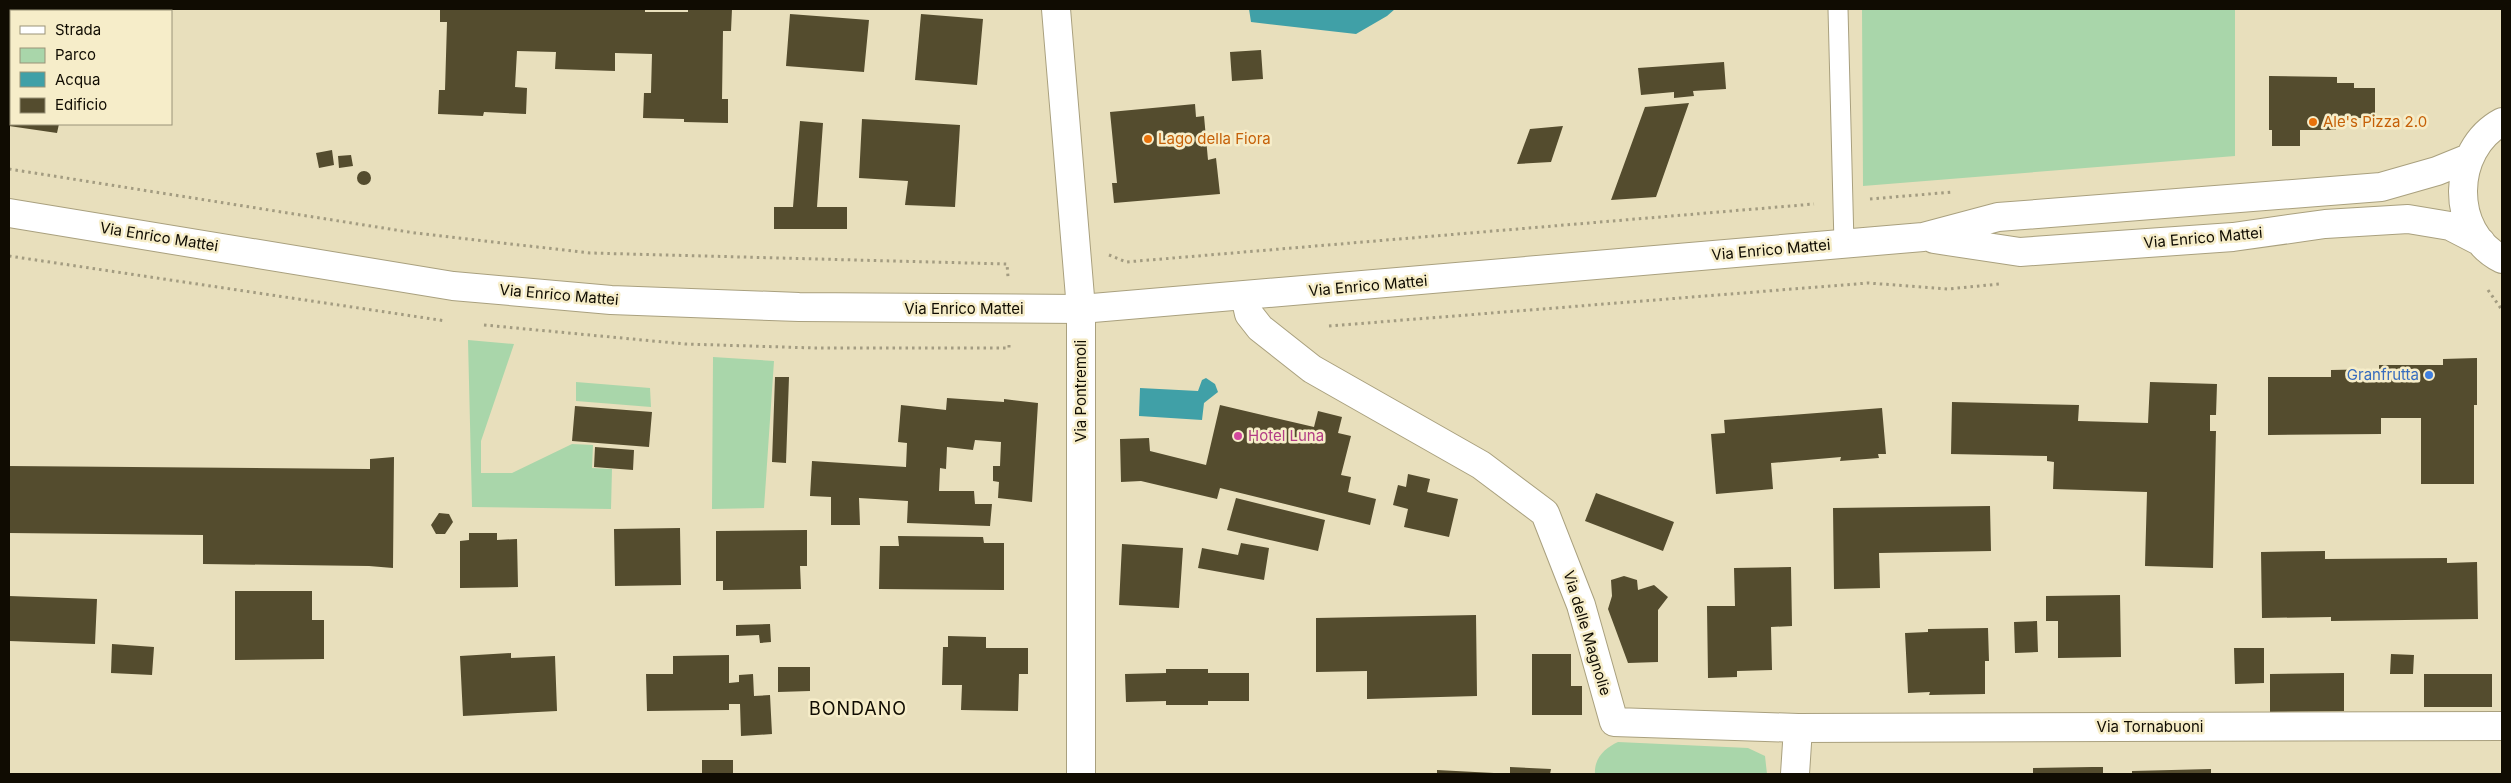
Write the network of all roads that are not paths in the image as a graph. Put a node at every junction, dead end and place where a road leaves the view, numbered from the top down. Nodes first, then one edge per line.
1 (1056, 9) edge
2 (1838, 9) edge
3 (2502, 122) edge
4 (2469, 158) junction
5 (9, 213) edge
6 (1922, 237) junction
7 (2481, 242) junction
8 (1844, 244) junction
9 (2502, 259) edge
10 (1245, 296) junction
11 (1081, 309) junction
12 (2502, 726) edge
13 (1798, 728) junction
14 (1081, 774) edge
15 (1795, 774) edge

1 - 11 main road, Via Pontremoli
2 - 8 lane
3 - 4 main road
4 - 6 main road, Via Enrico Mattei
4 - 7 main road
5 - 11 main road, Via Enrico Mattei
6 - 7 main road, Via Enrico Mattei
6 - 8 main road, Via Enrico Mattei
7 - 9 main road
8 - 10 main road, Via Enrico Mattei
10 - 11 main road, Via Enrico Mattei
10 - 13 main road, Via delle Magnolie
11 - 14 main road, Via Pontremoli
12 - 13 main road, Via Tornabuoni
13 - 15 main road

